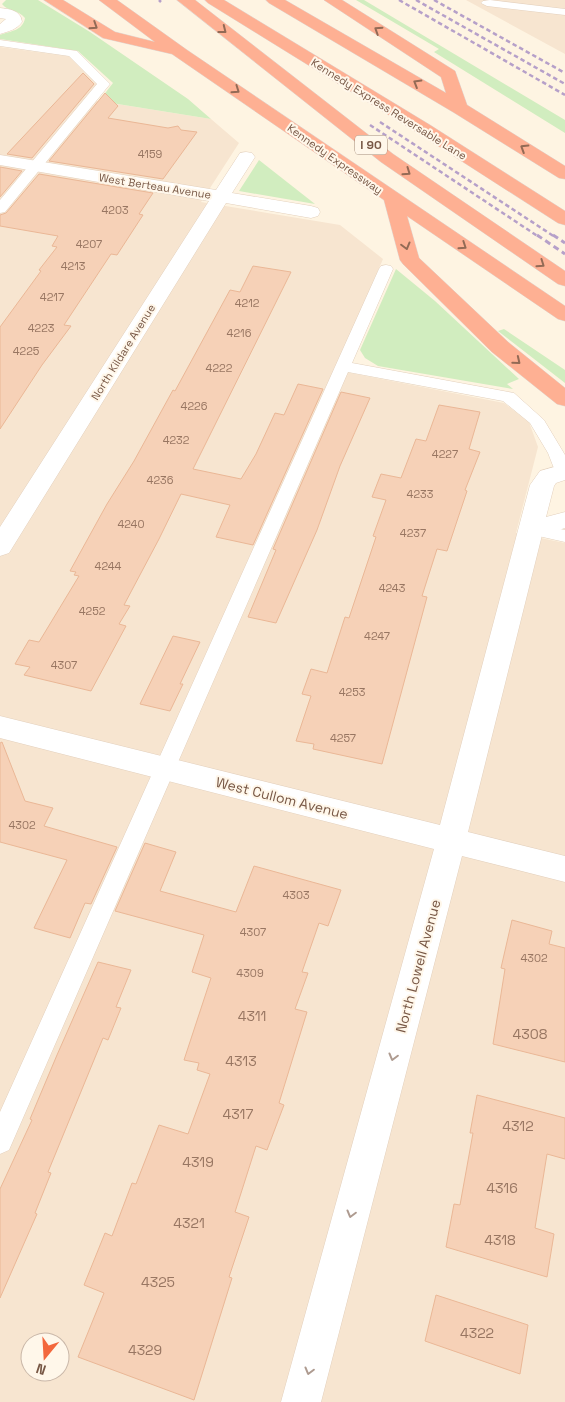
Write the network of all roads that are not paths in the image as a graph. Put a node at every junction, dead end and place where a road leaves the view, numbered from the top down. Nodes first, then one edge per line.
1 (52, 0) edge
2 (108, 0) edge
3 (185, 0) edge
4 (213, 0) edge
5 (274, 0) edge
6 (332, 0) edge
7 (487, 3) dead end
8 (565, 12) edge
9 (0, 13) edge
10 (0, 29) edge
11 (0, 42) edge
12 (181, 53) junction
13 (459, 108) junction
14 (246, 157) dead end
15 (0, 160) edge
16 (36, 166) junction
17 (565, 174) edge
18 (220, 197) junction
19 (393, 198) junction
20 (0, 209) edge
21 (311, 212) dead end
22 (565, 219) edge
23 (386, 269) dead end
24 (565, 280) edge
25 (565, 315) edge
26 (343, 366) junction
27 (565, 399) edge
28 (564, 472) edge
29 (565, 520) edge
30 (531, 529) junction
31 (565, 536) edge
32 (0, 548) edge
33 (0, 727) edge
34 (164, 768) junction
35 (451, 841) junction
36 (565, 869) edge
37 (0, 1141) edge
38 (301, 1402) edge

1 -> 12 highway
2 - 12 highway, Kennedy Expressway / I 90
3 -> 24 highway, I 90
4 - 22 highway, Kennedy Express Reversable Lane
13 -> 5 highway
13 -> 6 highway
7 - 8 lane
9 - 10 street
11 - 16 lane
12 -> 19 highway, Kennedy Expressway / I 90
17 -> 13 highway
14 - 18 street, North Kildare Avenue
15 - 16 street, West Berteau Avenue
16 - 18 street, West Berteau Avenue
16 - 20 lane
18 - 21 street, West Berteau Avenue
18 - 32 street, North Kildare Avenue
19 -> 25 highway, Kennedy Expressway / I 90
19 -> 27 highway
23 - 26 lane
26 - 28 lane
26 - 34 lane
28 - 30 street, North Lowell Avenue
29 - 30 street
30 - 31 lane
30 - 35 street, North Lowell Avenue
33 - 34 street, West Cullom Avenue
34 - 35 street, West Cullom Avenue
34 - 37 lane
35 - 36 street, West Cullom Avenue
35 -> 38 street, North Lowell Avenue

